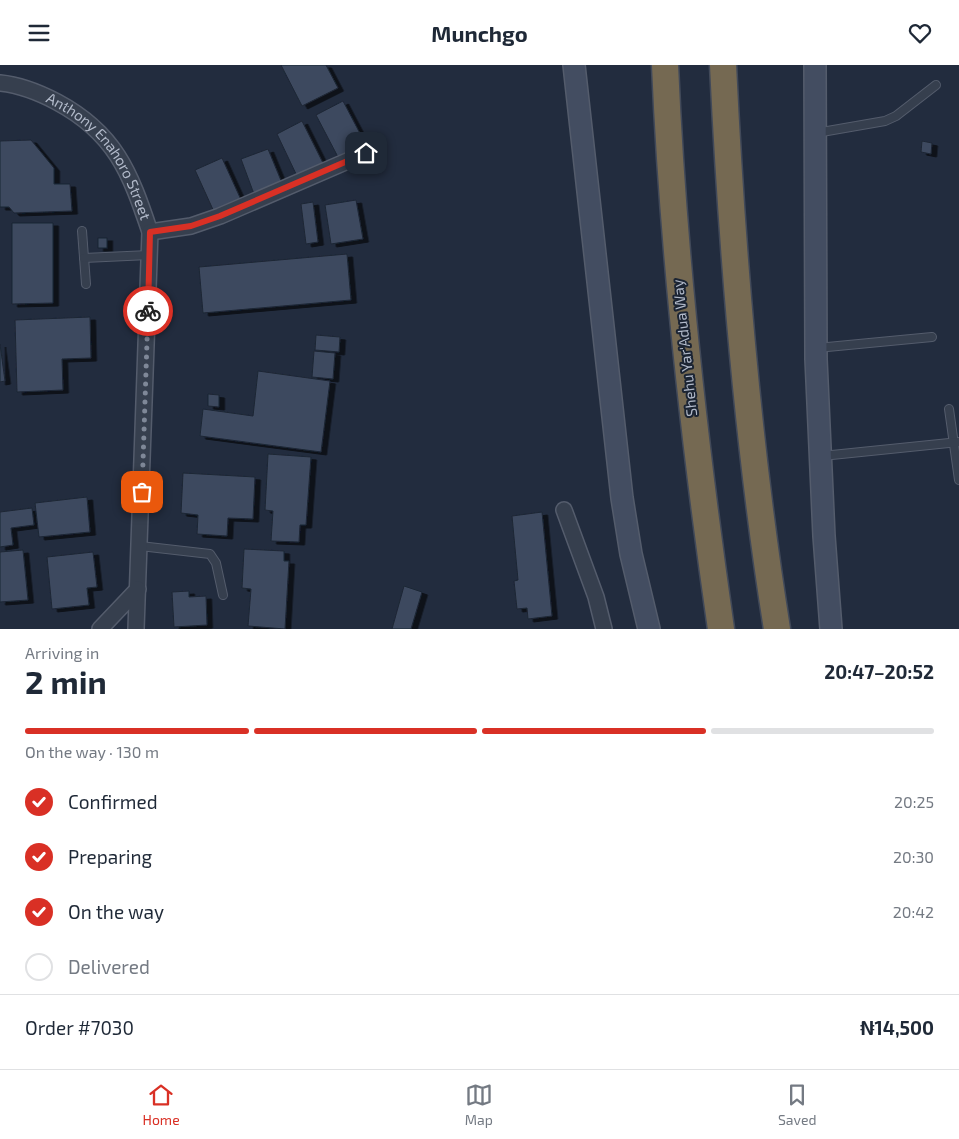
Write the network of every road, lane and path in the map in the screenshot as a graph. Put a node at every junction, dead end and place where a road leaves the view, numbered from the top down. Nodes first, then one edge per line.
1 (574, 65) edge
2 (665, 65) edge
3 (723, 65) edge
4 (814, 65) edge
5 (0, 83) edge
6 (936, 85) dead end
7 (814, 134) junction
8 (366, 153) dead end
9 (82, 231) dead end
10 (150, 232) junction
11 (149, 255) junction
12 (84, 258) junction
13 (86, 284) dead end
14 (932, 337) dead end
15 (816, 349) junction
16 (949, 409) dead end
17 (956, 442) edge
18 (820, 456) junction
19 (959, 480) edge
20 (564, 510) dead end
21 (140, 546) junction
22 (138, 589) junction
23 (222, 595) dead end
24 (100, 629) edge
25 (136, 629) edge
26 (604, 629) edge
27 (649, 629) edge
28 (721, 629) edge
29 (777, 629) edge
30 (831, 629) edge

1 - 27 street
2 - 28 highway, Shehu Yar'Adua Way
3 - 29 highway
4 - 7 street
5 - 10 street, Anthony Enahoro Street
6 - 7 lane
7 - 15 street
8 - 10 street
9 - 12 lane
10 - 11 street, Anthony Enahoro Street
11 - 12 lane
11 - 21 street, Anthony Enahoro Street
12 - 13 lane
14 - 15 lane
15 - 18 street
16 - 17 lane
17 - 18 lane
17 - 19 lane
18 - 30 street
20 - 26 street
21 - 22 street, Anthony Enahoro Street
21 - 23 lane
22 - 24 street
22 - 25 street, Anthony Enahoro Street

